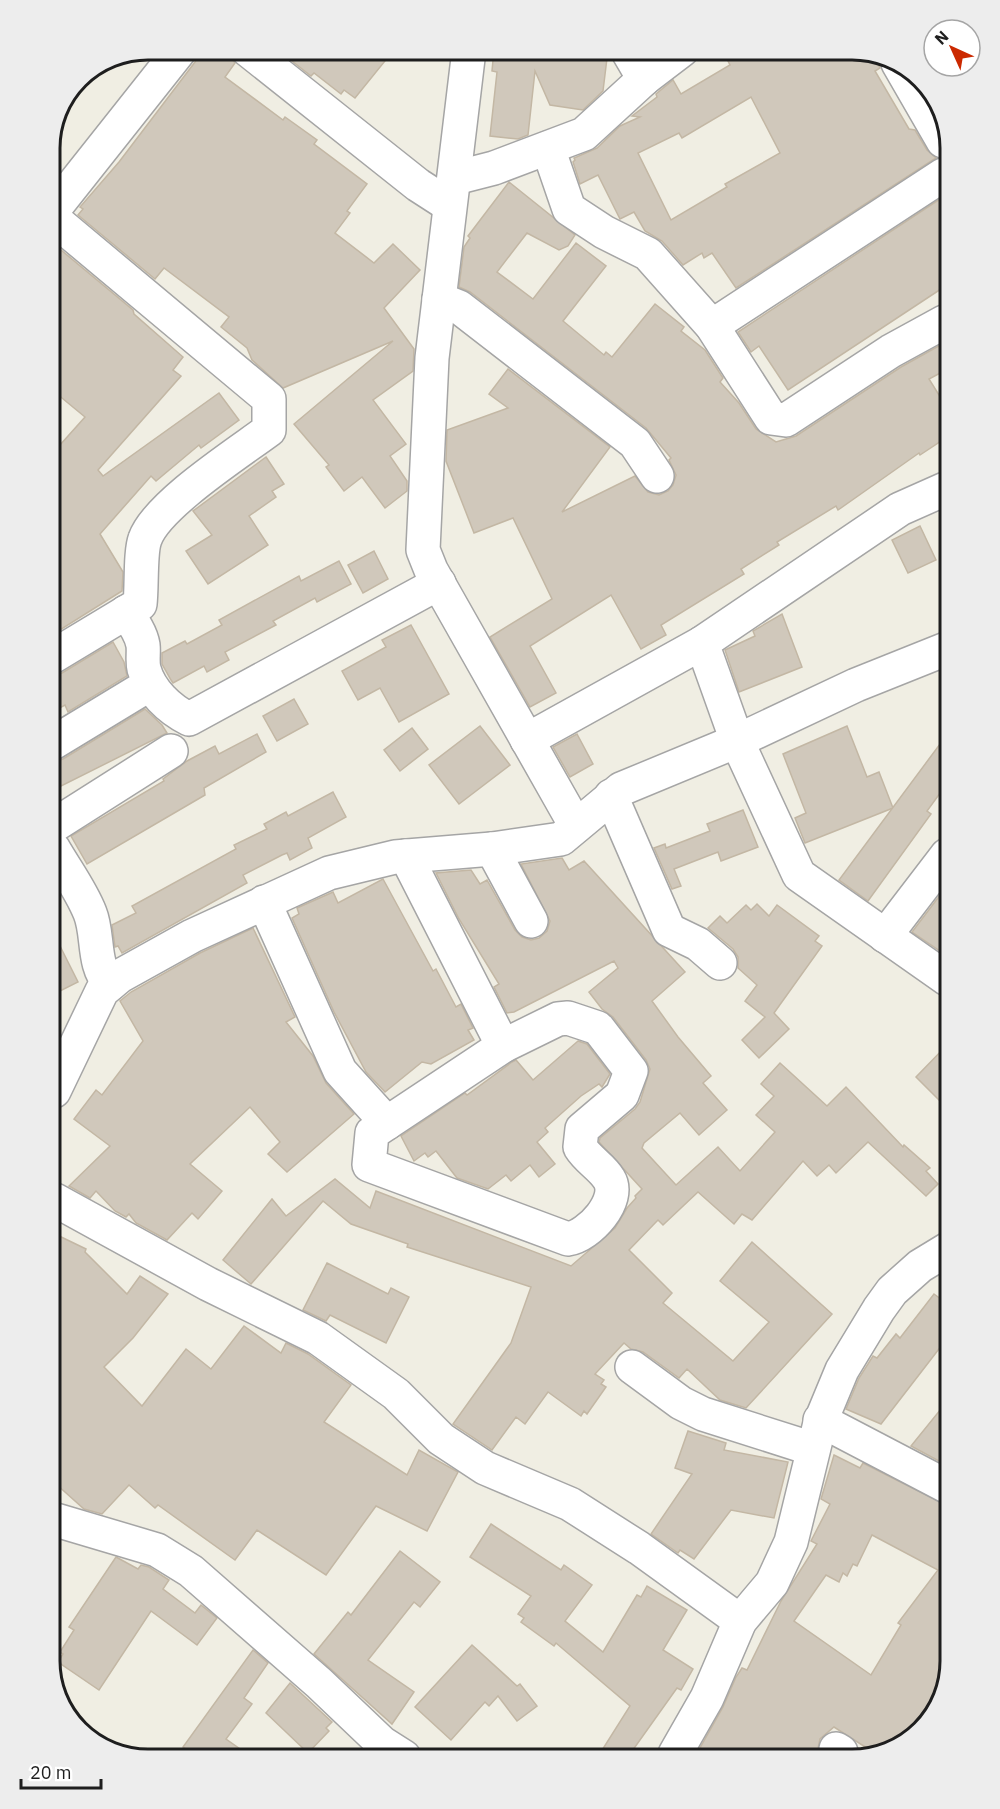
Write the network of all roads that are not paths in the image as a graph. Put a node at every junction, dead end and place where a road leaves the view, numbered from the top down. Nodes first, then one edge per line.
1 (172, 60) edge
2 (261, 60) edge
3 (468, 60) edge
4 (633, 60) edge
5 (668, 60) edge
6 (644, 78) junction
7 (909, 81) edge
8 (938, 133) edge
9 (548, 148) junction
10 (940, 177) edge
11 (452, 192) junction
12 (60, 202) edge
13 (60, 223) edge
14 (439, 299) junction
15 (940, 324) edge
16 (712, 326) junction
17 (657, 476) dead end
18 (940, 491) edge
19 (439, 583) junction
20 (126, 612) junction
21 (702, 643) junction
22 (940, 651) edge
23 (60, 652) edge
24 (137, 692) dead end
25 (60, 738) edge
26 (527, 740) junction
27 (737, 741) junction
28 (171, 751) dead end
29 (611, 796) junction
30 (576, 826) junction
31 (60, 841) edge
32 (492, 849) junction
33 (406, 856) junction
34 (60, 857) edge
35 (940, 863) edge
36 (264, 902) junction
37 (531, 921) dead end
38 (885, 936) junction
39 (720, 963) dead end
40 (940, 974) edge
41 (110, 984) junction
42 (503, 1046) junction
43 (60, 1078) edge
44 (387, 1123) junction
45 (60, 1203) edge
46 (940, 1263) edge
47 (632, 1367) dead end
48 (817, 1434) junction
49 (940, 1484) edge
50 (60, 1521) edge
51 (740, 1621) junction
52 (382, 1749) edge
53 (678, 1749) edge

1 - 12 street
2 - 11 street
3 - 11 street
4 - 6 street
5 - 6 street
6 - 9 street
7 - 8 street
9 - 11 street
9 - 16 street
10 - 16 street
11 - 14 street
13 - 20 street
14 - 17 street
14 - 19 street
15 - 16 street
18 - 21 street
19 - 20 street
19 - 26 street
20 - 23 street
21 - 26 street
21 - 27 street
22 - 27 street
24 - 25 street
26 - 30 street
27 - 29 street
27 - 38 street
28 - 31 street
29 - 30 street
29 - 39 street
30 - 32 street
32 - 33 street
32 - 37 street
33 - 36 street
33 - 42 street
34 - 41 street
35 - 38 street
36 - 41 street
36 - 44 street
38 - 40 street
41 - 43 street
42 - 44 street
42 - 44 street
45 - 51 street
46 - 48 street
47 - 48 street
48 - 49 street
48 - 51 street
50 - 52 street
51 - 53 street

